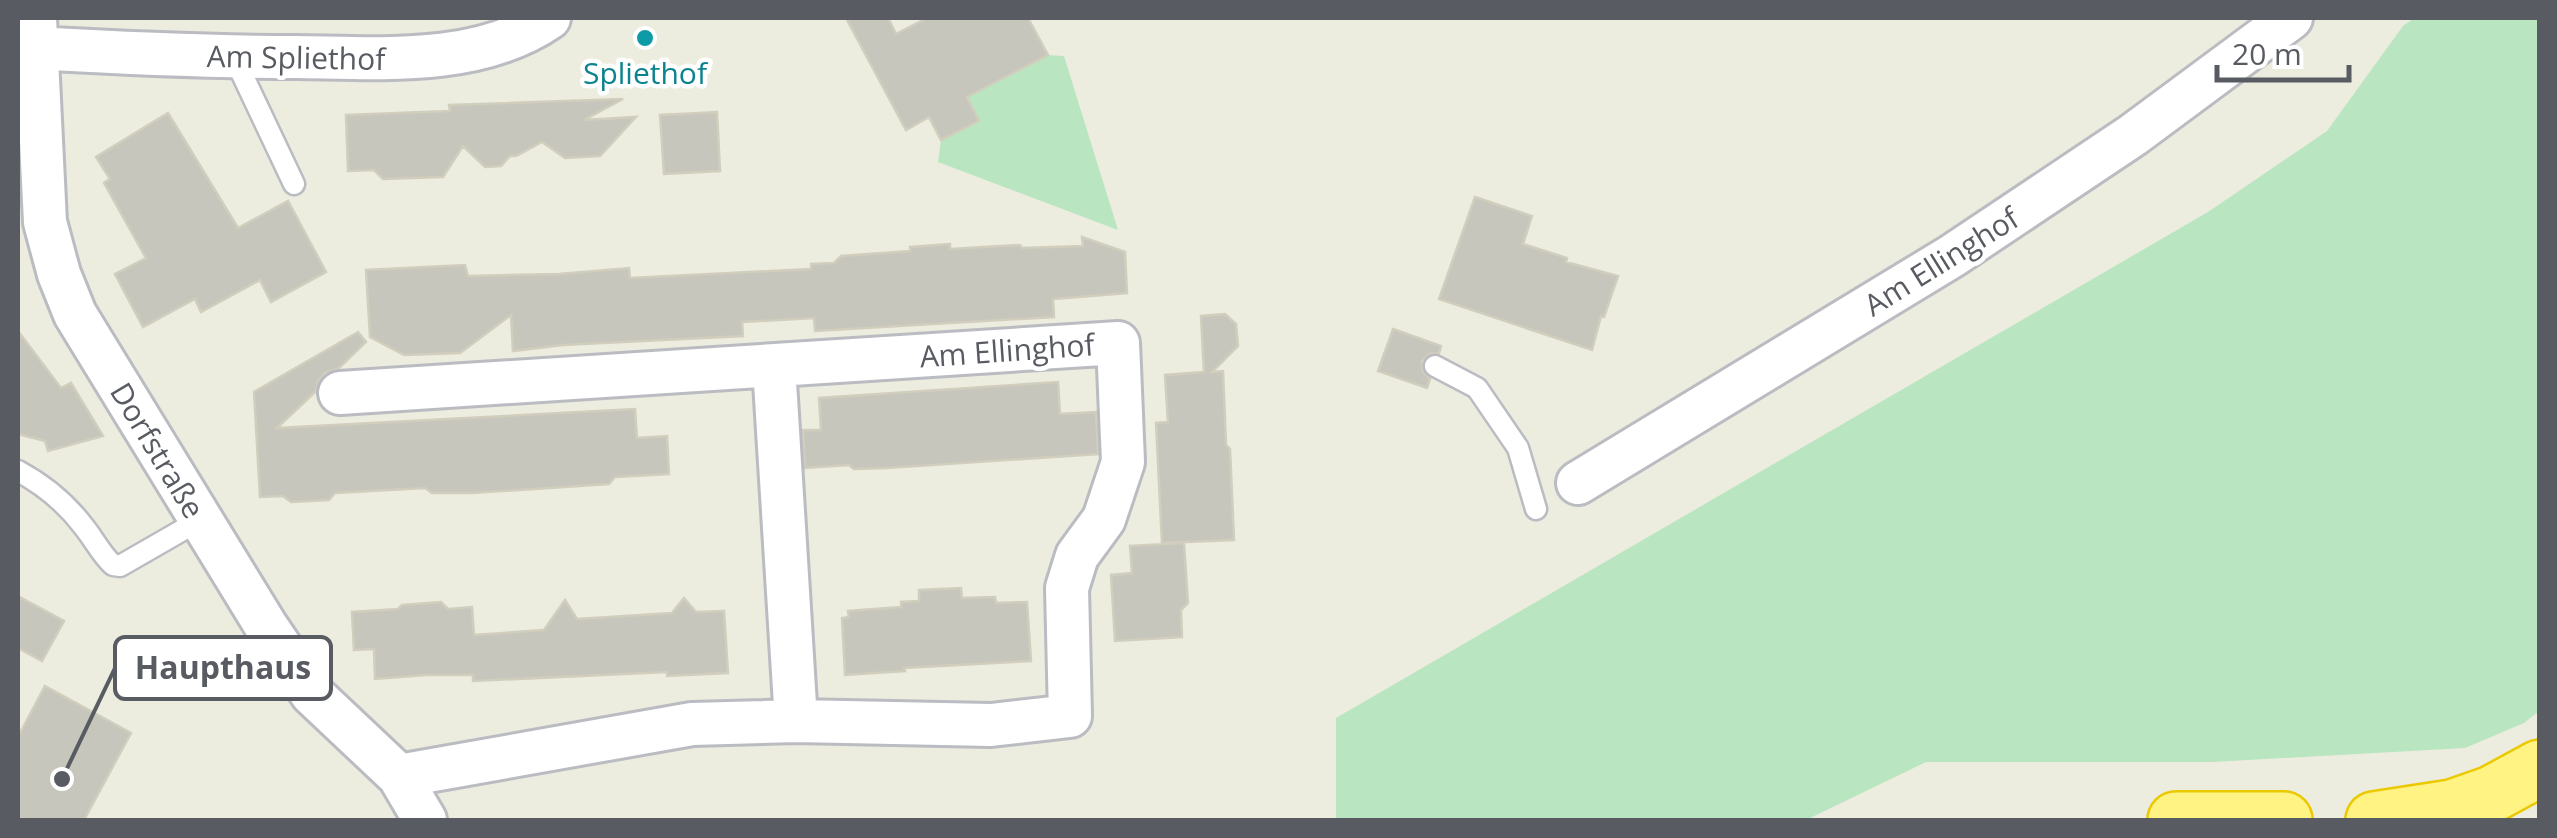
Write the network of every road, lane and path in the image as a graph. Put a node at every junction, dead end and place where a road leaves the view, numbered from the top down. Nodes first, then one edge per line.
1 (549, 18) edge
2 (2291, 18) edge
3 (35, 33) edge
4 (234, 57) junction
5 (294, 184) dead end
6 (774, 366) junction
7 (1434, 366) dead end
8 (340, 392) dead end
9 (18, 470) edge
10 (1578, 483) dead end
11 (1536, 509) dead end
12 (200, 520) junction
13 (796, 721) junction
14 (2540, 768) edge
15 (399, 776) junction
16 (425, 820) edge
17 (2176, 820) edge
18 (2284, 820) edge
19 (2374, 820) edge

1 - 4 street, Am Spliethof
2 - 10 street, Am Ellinghof
3 - 4 street, Am Spliethof
3 - 12 street, Dorfstraße
4 - 5 lane
6 - 8 street, Am Ellinghof
6 - 13 street
6 - 13 street, Am Ellinghof
7 - 11 lane
9 - 12 lane
12 - 15 street, Dorfstraße
13 - 15 street, Am Ellinghof
14 - 19 highway
15 - 16 street, Dorfstraße
17 - 18 highway

